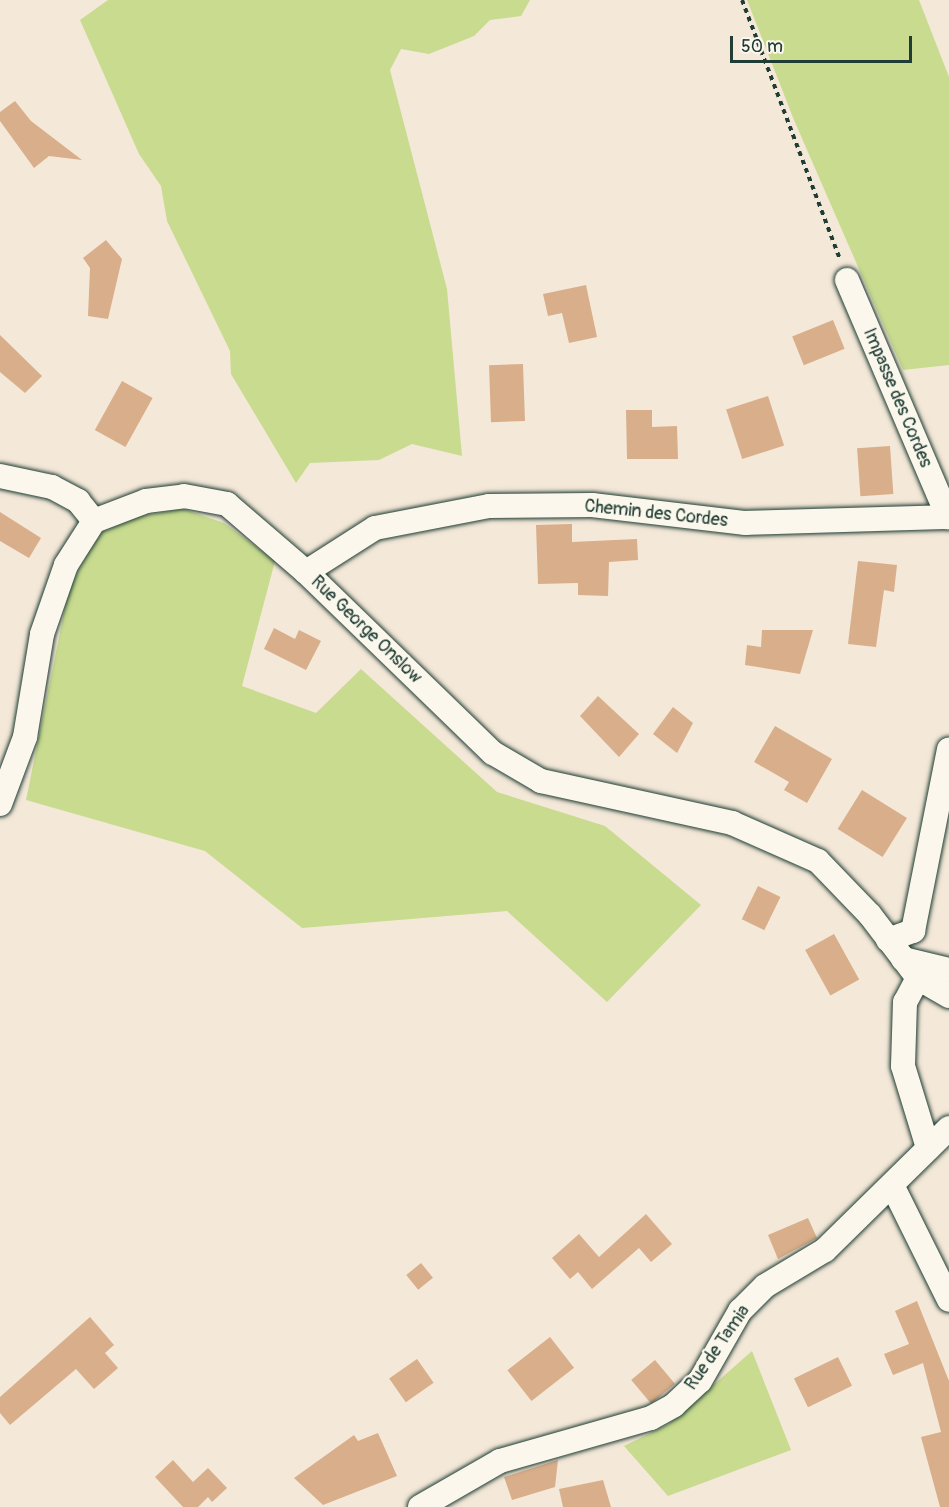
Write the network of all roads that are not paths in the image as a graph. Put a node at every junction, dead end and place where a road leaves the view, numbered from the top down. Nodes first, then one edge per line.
1 (847, 279) road end
2 (0, 476) edge
3 (948, 517) edge
4 (94, 520) junction
5 (306, 572) junction
6 (949, 750) edge
7 (0, 804) edge
8 (888, 940) junction
9 (903, 959) junction
10 (949, 970) edge
11 (918, 978) junction
12 (949, 996) edge
13 (949, 1128) edge
14 (928, 1148) junction
15 (892, 1185) junction
16 (949, 1300) edge
17 (420, 1507) edge

1 - 3 street, Impasse des Cordes
2 - 4 street
3 - 5 street, Chemin des Cordes
4 - 5 street, Rue George Onslow
4 - 7 street
5 - 8 street, Rue George Onslow
6 - 8 street
8 - 9 street, Rue George Onslow
9 - 10 street
9 - 11 street, Rue George Onslow
11 - 12 street
11 - 14 street
13 - 14 street, Rue de Tamia
14 - 15 street, Rue de Tamia
15 - 16 street
15 - 17 street, Rue de Tamia

